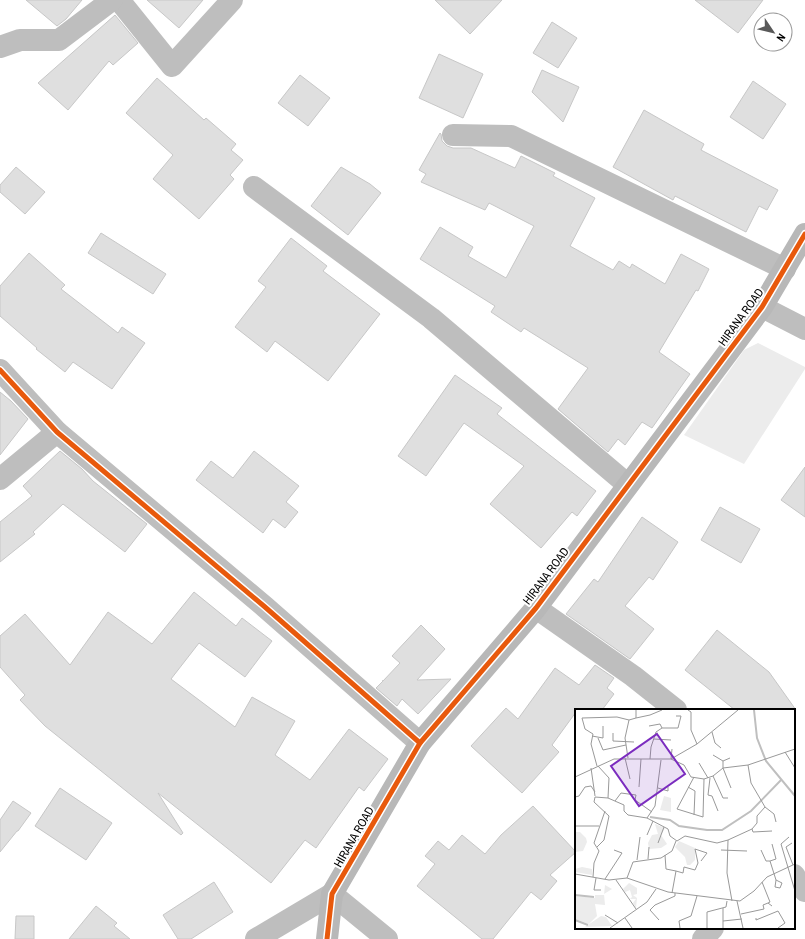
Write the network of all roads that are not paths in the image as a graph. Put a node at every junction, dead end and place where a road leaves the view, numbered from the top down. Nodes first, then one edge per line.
1 (112, 0) edge
2 (120, 0) edge
3 (232, 0) edge
4 (0, 47) edge
5 (453, 135) dead end
6 (254, 188) dead end
7 (805, 234) edge
8 (785, 269) junction
9 (762, 307) junction
10 (805, 329) edge
11 (0, 370) edge
12 (57, 432) junction
13 (0, 479) edge
14 (628, 485) junction
15 (536, 608) junction
16 (675, 709) edge
17 (420, 743) junction
18 (795, 876) edge
19 (805, 891) edge
20 (332, 894) junction
21 (712, 929) edge
22 (256, 939) edge
23 (327, 939) edge
24 (387, 939) edge
25 (703, 939) edge

1 - 4 street
2 - 3 street
5 - 8 street
6 - 14 street
7 - 8 street, HIRANA ROAD
8 - 9 street, HIRANA ROAD
9 - 10 street
9 - 14 street, HIRANA ROAD
11 - 12 street
12 - 13 street
12 - 17 street
14 - 15 street, HIRANA ROAD
15 - 16 street
15 - 17 street, HIRANA ROAD
17 - 20 street, HIRANA ROAD
18 - 19 street
20 - 22 street
20 - 23 street, HIRANA ROAD
20 - 24 street
21 - 25 street

